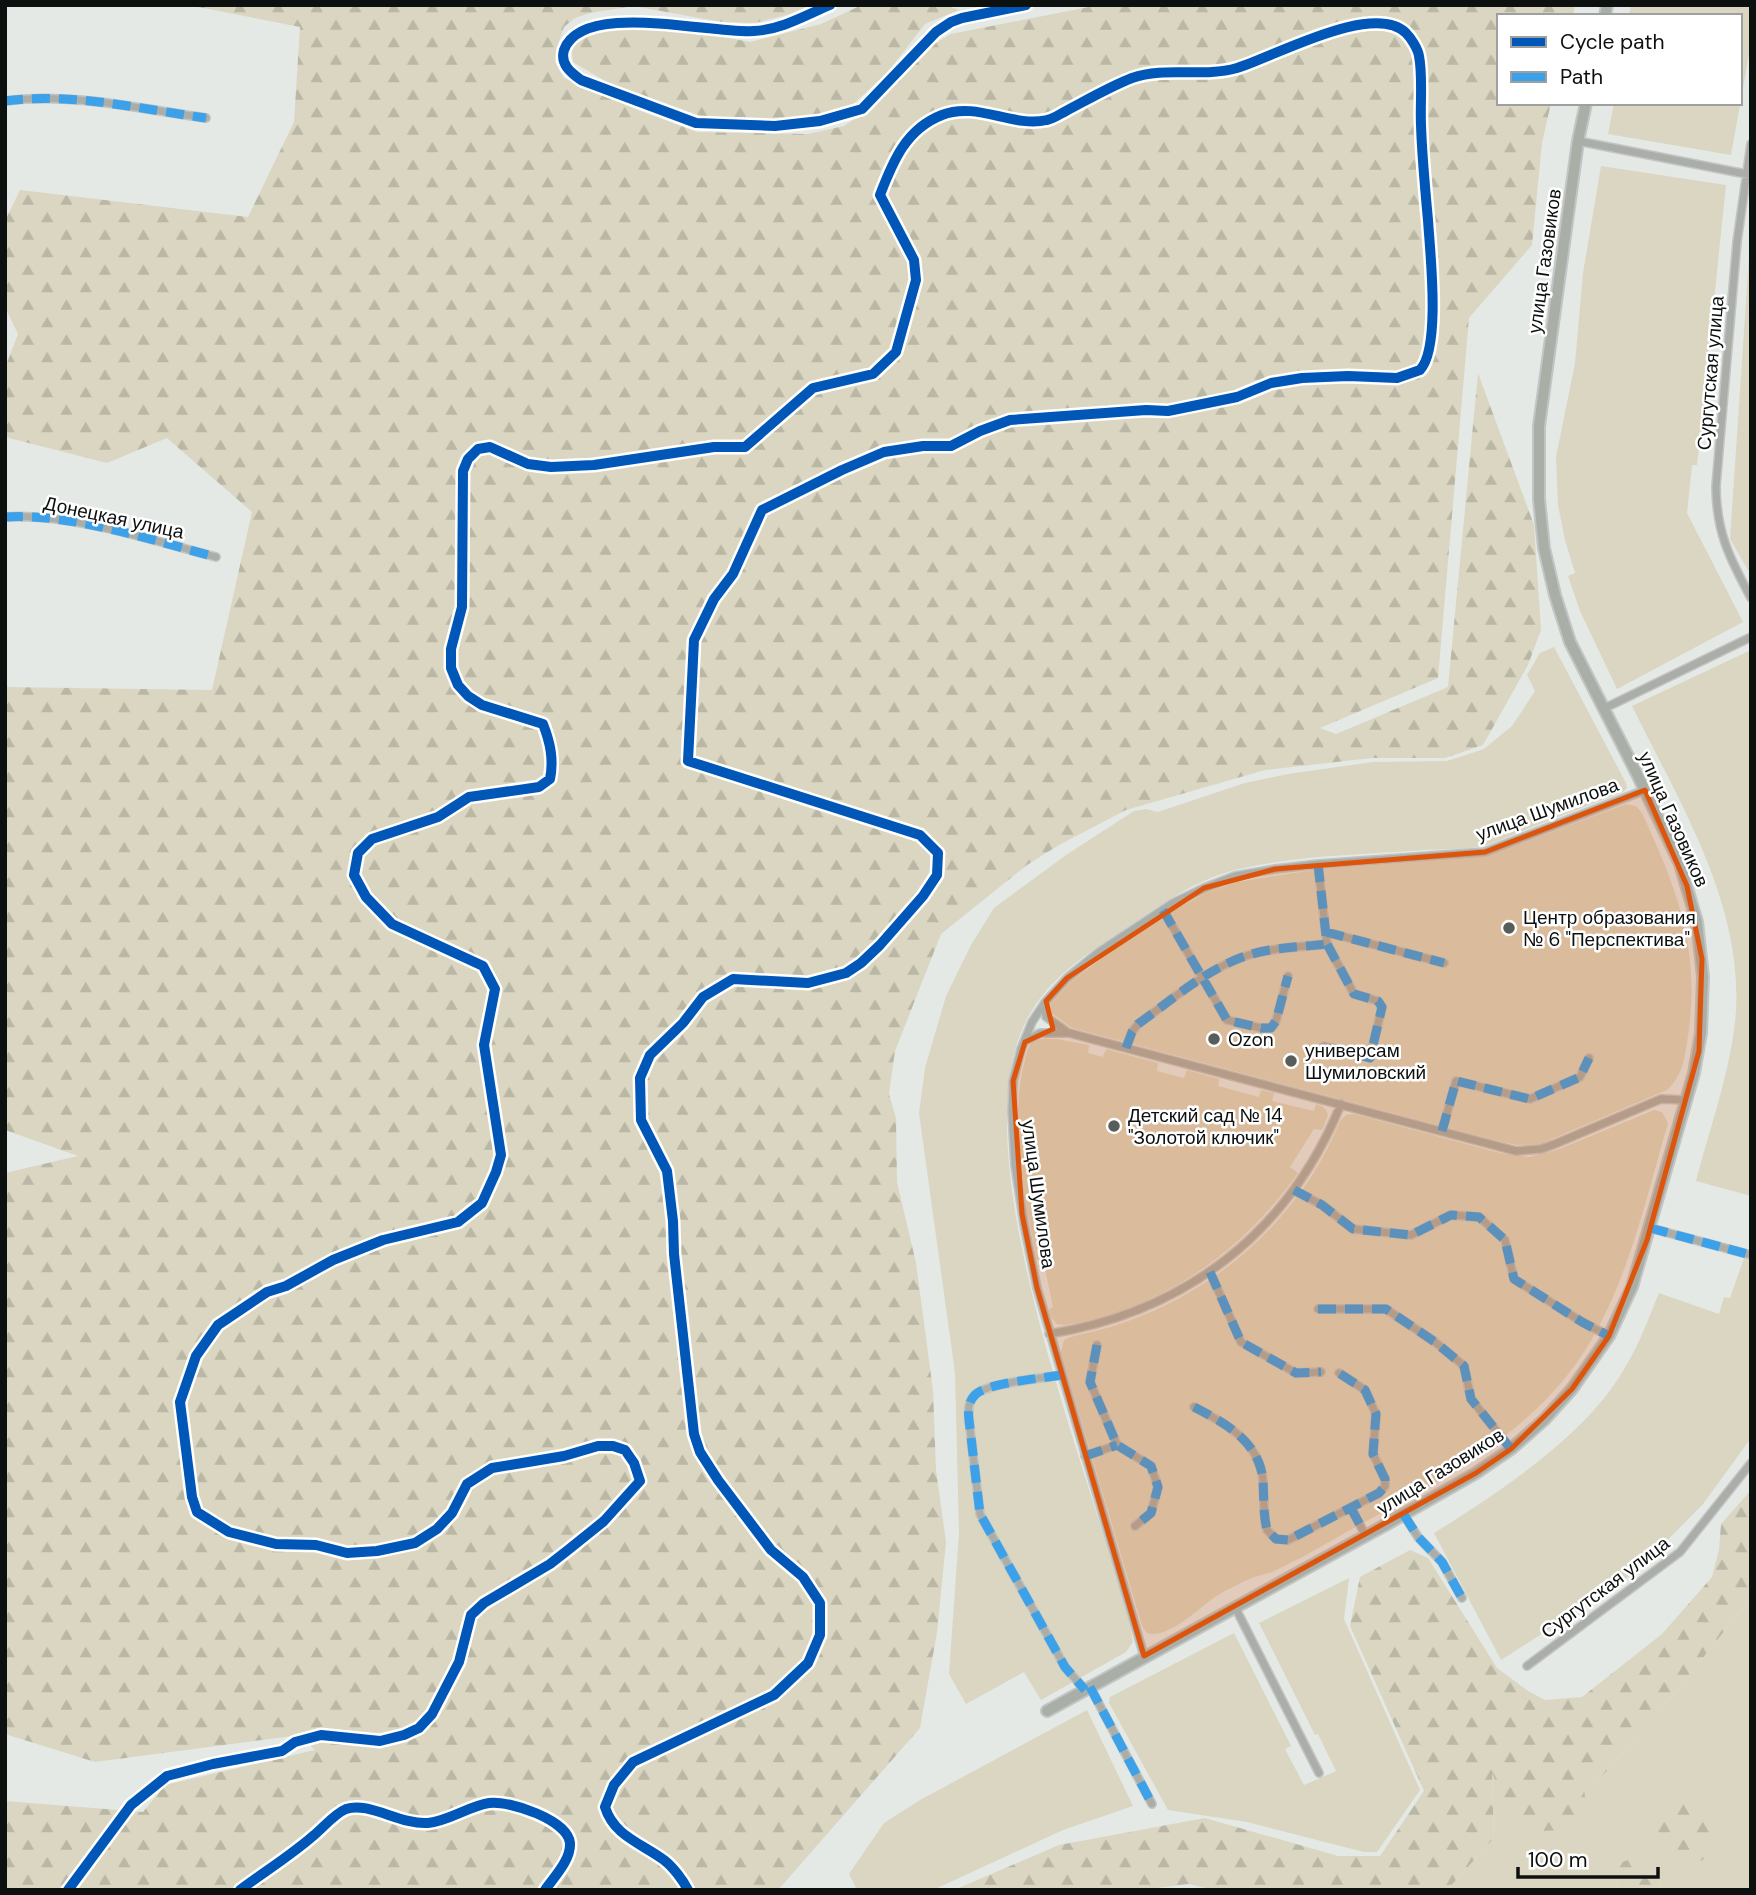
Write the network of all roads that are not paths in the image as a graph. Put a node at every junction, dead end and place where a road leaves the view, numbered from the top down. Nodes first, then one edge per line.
1 (5, 101) edge
2 (1586, 105) edge
3 (206, 118) dead end
4 (1578, 141) junction
5 (1751, 144) edge
6 (1748, 175) edge
7 (5, 517) edge
8 (216, 556) dead end
9 (1751, 598) edge
10 (1751, 637) edge
11 (1603, 709) junction
12 (1645, 790) junction
13 (1318, 864) junction
14 (1163, 910) junction
15 (1326, 932) junction
16 (1327, 944) junction
17 (1444, 963) dead end
18 (1288, 976) dead end
19 (1203, 979) junction
20 (1046, 1002) junction
21 (1049, 1020) junction
22 (1032, 1022) junction
23 (1045, 1033) junction
24 (1069, 1033) junction
25 (1324, 1046) dead end
26 (1126, 1048) junction
27 (1021, 1049) junction
28 (1589, 1058) dead end
29 (1686, 1100) junction
30 (1341, 1104) junction
31 (1442, 1131) junction
32 (1294, 1190) junction
33 (1650, 1228) junction
34 (1751, 1255) edge
35 (1210, 1272) junction
36 (1318, 1309) dead end
37 (1049, 1334) junction
38 (1609, 1336) junction
39 (1097, 1345) dead end
40 (1321, 1372) dead end
41 (1339, 1373) dead end
42 (1062, 1375) junction
43 (1194, 1407) dead end
44 (1117, 1445) junction
45 (1511, 1449) junction
46 (1085, 1456) junction
47 (1751, 1463) edge
48 (1351, 1508) junction
49 (1404, 1515) junction
50 (1135, 1526) dead end
51 (1366, 1536) junction
52 (1462, 1598) dead end
53 (1235, 1607) junction
54 (1144, 1657) junction
55 (1527, 1666) dead end
56 (1088, 1688) junction
57 (1047, 1711) dead end
58 (1319, 1773) dead end
59 (1152, 1804) dead end

1 - 3 street
2 - 4 street, улица Газовиков
4 - 6 street
4 - 11 street, улица Газовиков
5 - 6 street, Сургутская улица
6 - 9 street, Сургутская улица
7 - 8 street, Донецкая улица
10 - 11 street
11 - 12 street, улица Газовиков
12 - 13 street, улица Шумилова
12 - 29 street, улица Газовиков
13 - 14 street, улица Шумилова
13 - 15 street
14 - 19 street
14 - 20 street, улица Шумилова
15 - 16 street
15 - 17 street
16 - 19 street
16 - 25 street
18 - 19 street
19 - 26 street
20 - 21 street
20 - 22 street, улица Шумилова
21 - 22 street
21 - 24 street
22 - 23 street
22 - 27 street, улица Шумилова
23 - 24 street
23 - 27 street
24 - 26 street
26 - 30 street
27 - 37 street, улица Шумилова
28 - 31 street
29 - 31 street
29 - 33 street, улица Газовиков
30 - 31 street
30 - 32 street
32 - 35 street
32 - 38 street
33 - 34 street
33 - 38 street, улица Газовиков
35 - 37 street
35 - 40 street
36 - 45 street
37 - 42 street, улица Шумилова
38 - 45 street, улица Газовиков
39 - 44 street
41 - 48 street
42 - 46 street, улица Шумилова
42 - 56 street
43 - 48 street
44 - 46 street
44 - 50 street
45 - 49 street, улица Газовиков
46 - 54 street, улица Шумилова
47 - 55 street, Сургутская улица
48 - 51 street
49 - 51 street, улица Газовиков
49 - 52 street
51 - 53 street, улица Газовиков
53 - 54 street, улица Газовиков
53 - 58 street
54 - 56 street, улица Газовиков
56 - 57 street, улица Газовиков
56 - 59 street

